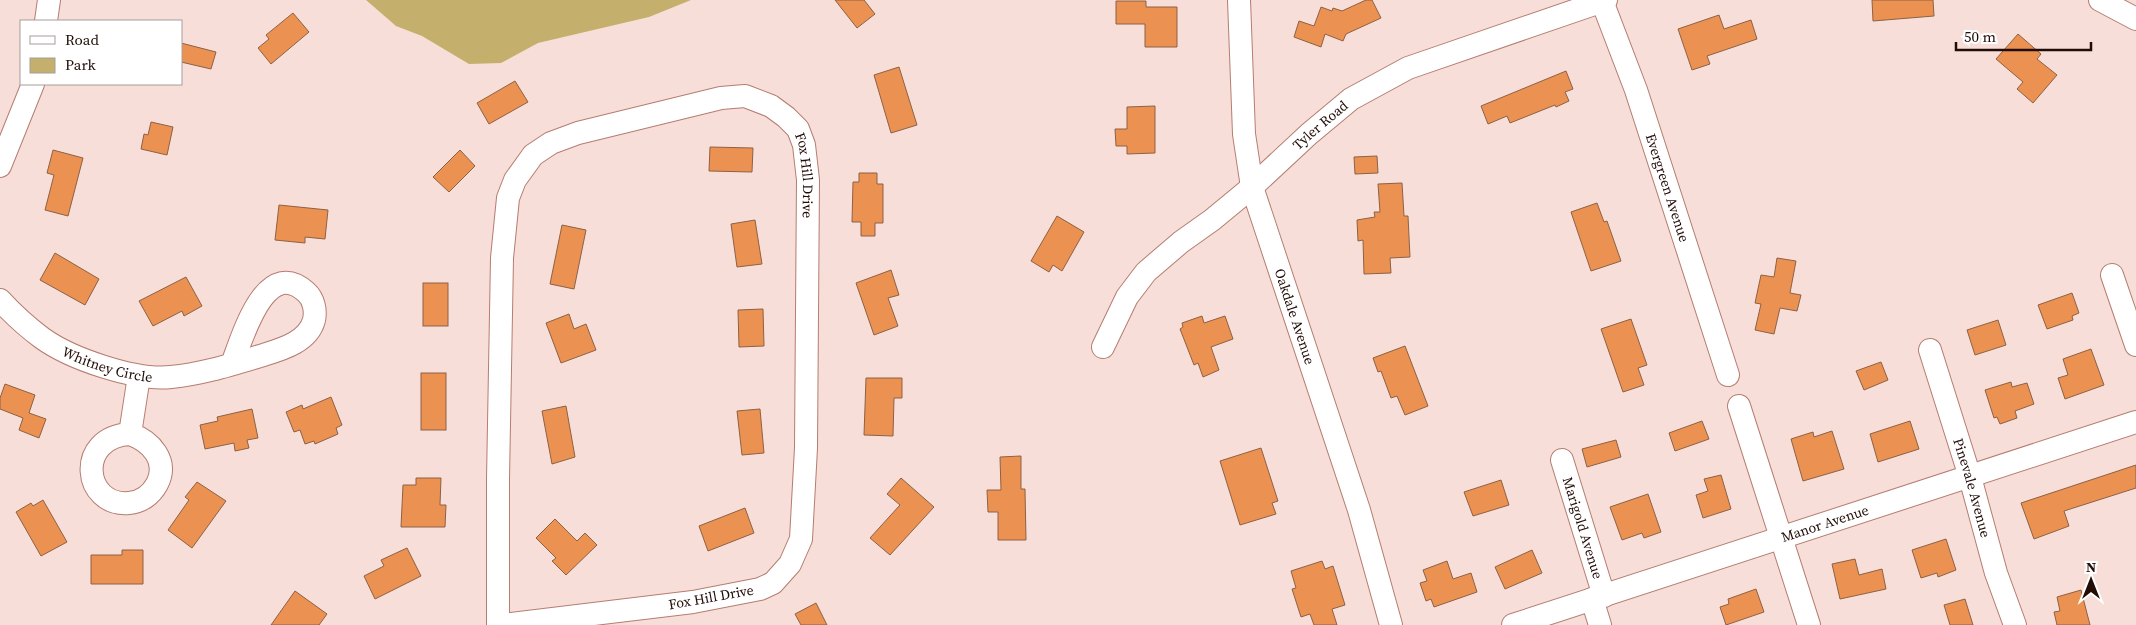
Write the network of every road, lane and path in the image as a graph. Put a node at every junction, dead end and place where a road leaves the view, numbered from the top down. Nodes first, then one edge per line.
1 (49, 0) edge
2 (1239, 0) edge
3 (2100, 0) edge
4 (1604, 1) edge
5 (2136, 19) edge
6 (46, 20) edge
7 (33, 85) edge
8 (0, 166) edge
9 (1252, 187) junction
10 (2112, 275) dead end
11 (0, 300) edge
12 (2136, 345) edge
13 (1103, 346) dead end
14 (1930, 350) dead end
15 (232, 364) dead end
16 (1728, 375) dead end
17 (139, 376) junction
18 (1738, 406) dead end
19 (2136, 422) edge
20 (130, 434) dead end
21 (1562, 460) dead end
22 (1970, 477) junction
23 (1781, 538) junction
24 (1598, 598) junction
25 (498, 625) edge
26 (503, 625) edge
27 (1390, 625) edge
28 (1514, 625) edge
29 (1600, 625) edge
30 (1809, 625) edge
31 (2014, 625) edge

1 - 6 street
2 - 9 street, Oakdale Avenue
3 - 5 street
4 - 9 street, Tyler Road
4 - 16 street, Evergreen Avenue
7 - 8 street
9 - 13 street, Tyler Road
9 - 27 street, Oakdale Avenue
10 - 12 street
11 - 17 street, Whitney Circle
14 - 22 street, Pinevale Avenue
15 - 17 street, Whitney Circle
17 - 20 street
18 - 23 street
19 - 22 street, Manor Avenue
21 - 24 street, Marigold Avenue
22 - 23 street, Manor Avenue
22 - 31 street, Pinevale Avenue
23 - 24 street, Manor Avenue
23 - 30 street
24 - 28 street, Manor Avenue
24 - 29 street, Marigold Avenue
25 - 26 street, Fox Hill Drive

